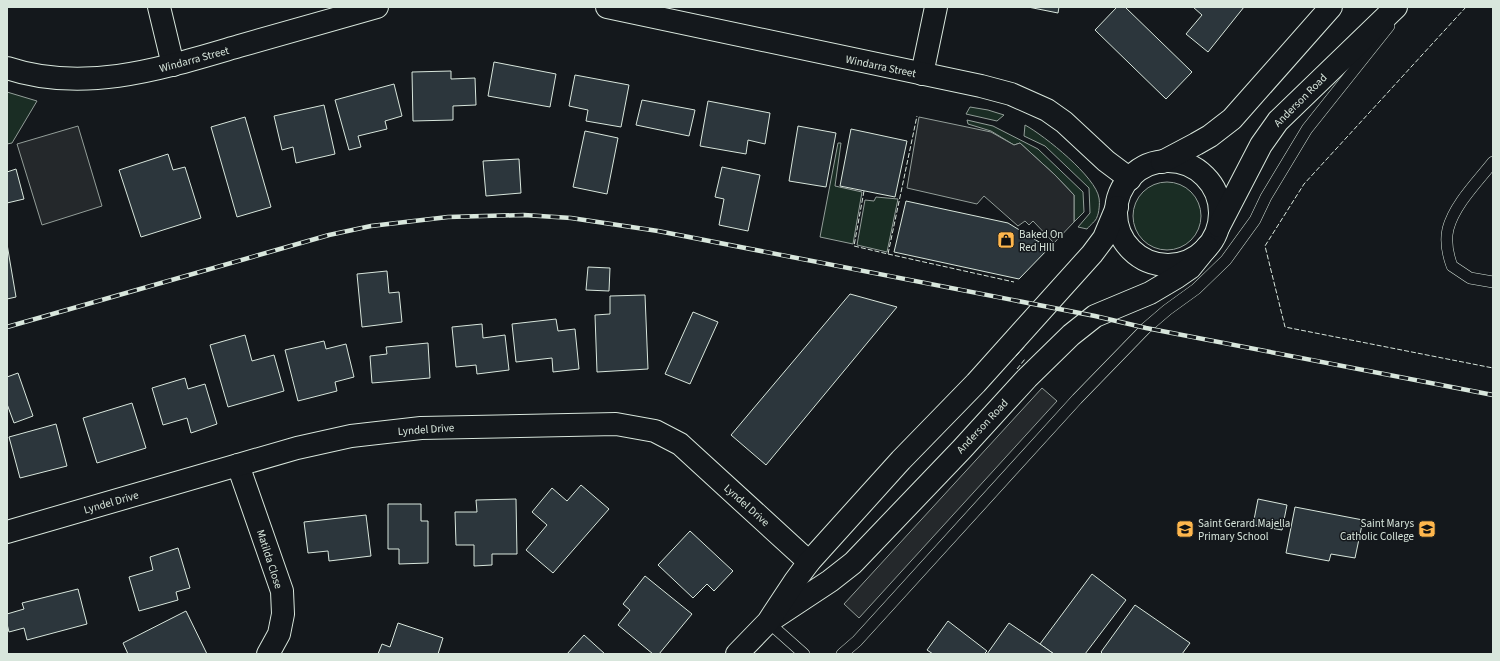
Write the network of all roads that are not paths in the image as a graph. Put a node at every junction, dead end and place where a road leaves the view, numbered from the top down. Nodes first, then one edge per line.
1 (159, 7) edge
2 (377, 7) edge
3 (607, 7) edge
4 (936, 7) edge
5 (1331, 7) edge
6 (1396, 7) edge
7 (1404, 7) edge
8 (173, 65) junction
9 (7, 68) edge
10 (922, 74) junction
11 (1162, 162) junction
12 (1493, 162) edge
13 (1130, 179) junction
14 (1117, 207) junction
15 (1211, 240) junction
16 (1493, 282) edge
17 (238, 465) junction
18 (7, 532) edge
19 (809, 562) junction
20 (830, 581) junction
21 (768, 622) junction
22 (268, 654) edge
23 (737, 654) edge
24 (804, 654) edge
25 (842, 654) edge

1 - 8 street
2 - 8 street, Windarra Street
3 - 10 street, Windarra Street
4 - 10 street
5 - 11 street
6 - 15 street, Anderson Road
7 - 25 lane
8 - 9 street, Windarra Street
10 - 13 street, Windarra Street
11 - 13 street
11 - 15 street
12 - 16 lane
13 - 14 street
14 - 15 street
14 - 19 street, Anderson Road
15 - 20 street, Anderson Road
17 - 18 street, Lyndel Drive
17 - 19 street, Lyndel Drive
17 - 22 street, Matilda Close
19 - 20 street, Lyndel Drive
19 - 21 street, Anderson Road
20 - 21 street, Anderson Road
21 - 23 street, Anderson Road
21 - 24 lane

